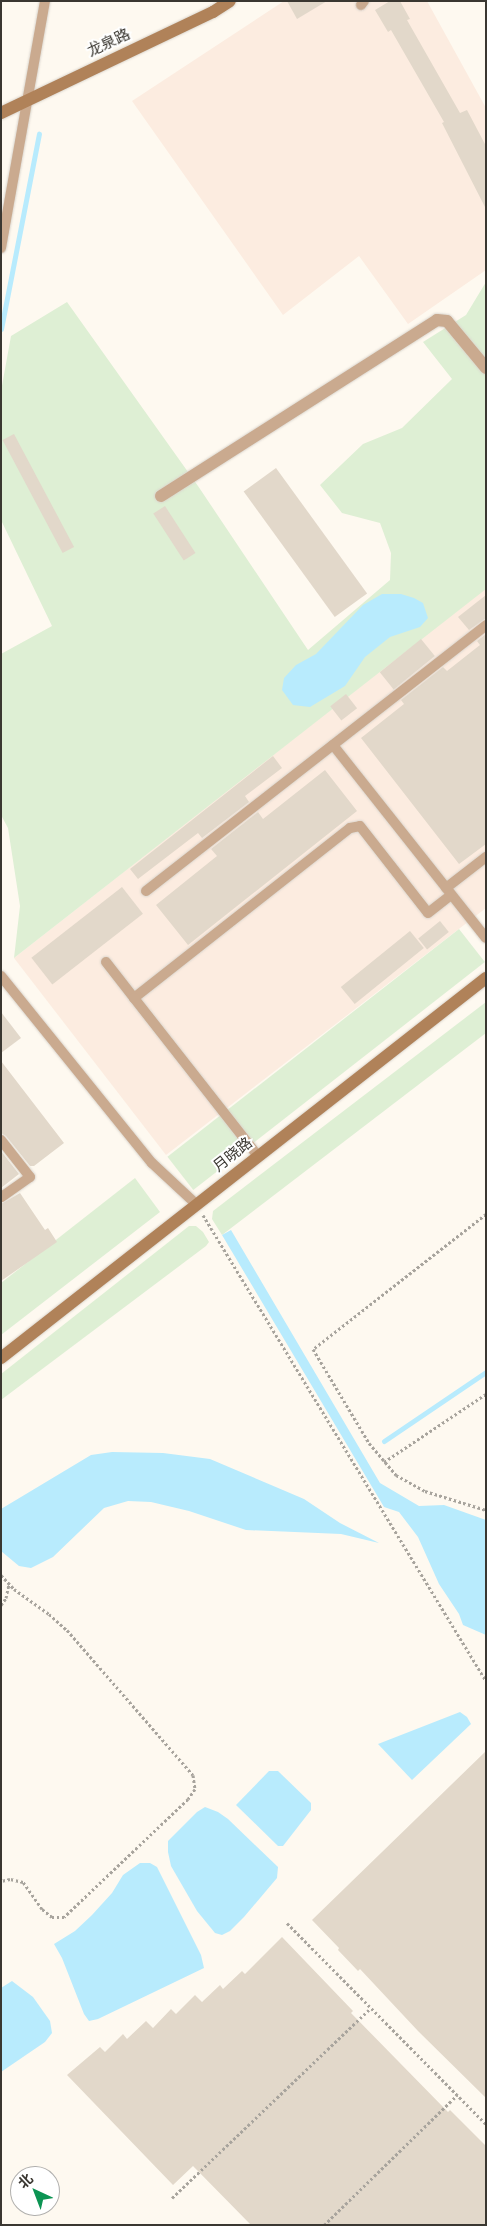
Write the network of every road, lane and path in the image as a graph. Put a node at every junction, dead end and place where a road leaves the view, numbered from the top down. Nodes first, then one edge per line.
1 (45, 1) edge
2 (230, 1) edge
3 (26, 100) junction
4 (1, 113) edge
5 (1, 248) edge
6 (486, 368) edge
7 (161, 496) dead end
8 (486, 625) edge
9 (333, 745) junction
10 (486, 857) edge
11 (146, 891) dead end
12 (449, 892) junction
13 (486, 938) edge
14 (106, 962) dead end
15 (1, 976) edge
16 (486, 978) edge
17 (134, 998) junction
18 (1, 1140) edge
19 (258, 1156) junction
20 (1, 1197) edge
21 (196, 1204) junction
22 (486, 1214) edge
23 (1, 1358) edge
24 (486, 1394) edge
25 (384, 1462) junction
26 (486, 1510) edge
27 (1, 1575) edge
28 (9, 1584) junction
29 (1, 1605) edge
30 (486, 1681) edge
31 (1, 1881) edge
32 (287, 1923) dead end
33 (371, 2008) junction
34 (457, 2095) junction
35 (486, 2124) edge
36 (172, 2198) dead end
37 (324, 2225) edge

1 - 3 lane
2 - 3 street, 龙泉路
3 - 4 street, 龙泉路
3 - 5 lane
6 - 7 street
8 - 9 lane
9 - 11 lane
9 - 12 lane
10 - 12 lane
12 - 13 lane
12 - 17 lane
14 - 17 lane
15 - 21 lane
16 - 19 street, 月晓路
17 - 19 lane
18 - 20 lane
19 - 21 street, 月晓路
21 - 23 street, 月晓路
21 - 30 path
22 - 25 path
24 - 25 path
25 - 26 path
27 - 28 path
28 - 29 path
28 - 31 path
32 - 33 path
33 - 34 path
33 - 36 path
34 - 35 path
34 - 37 path

